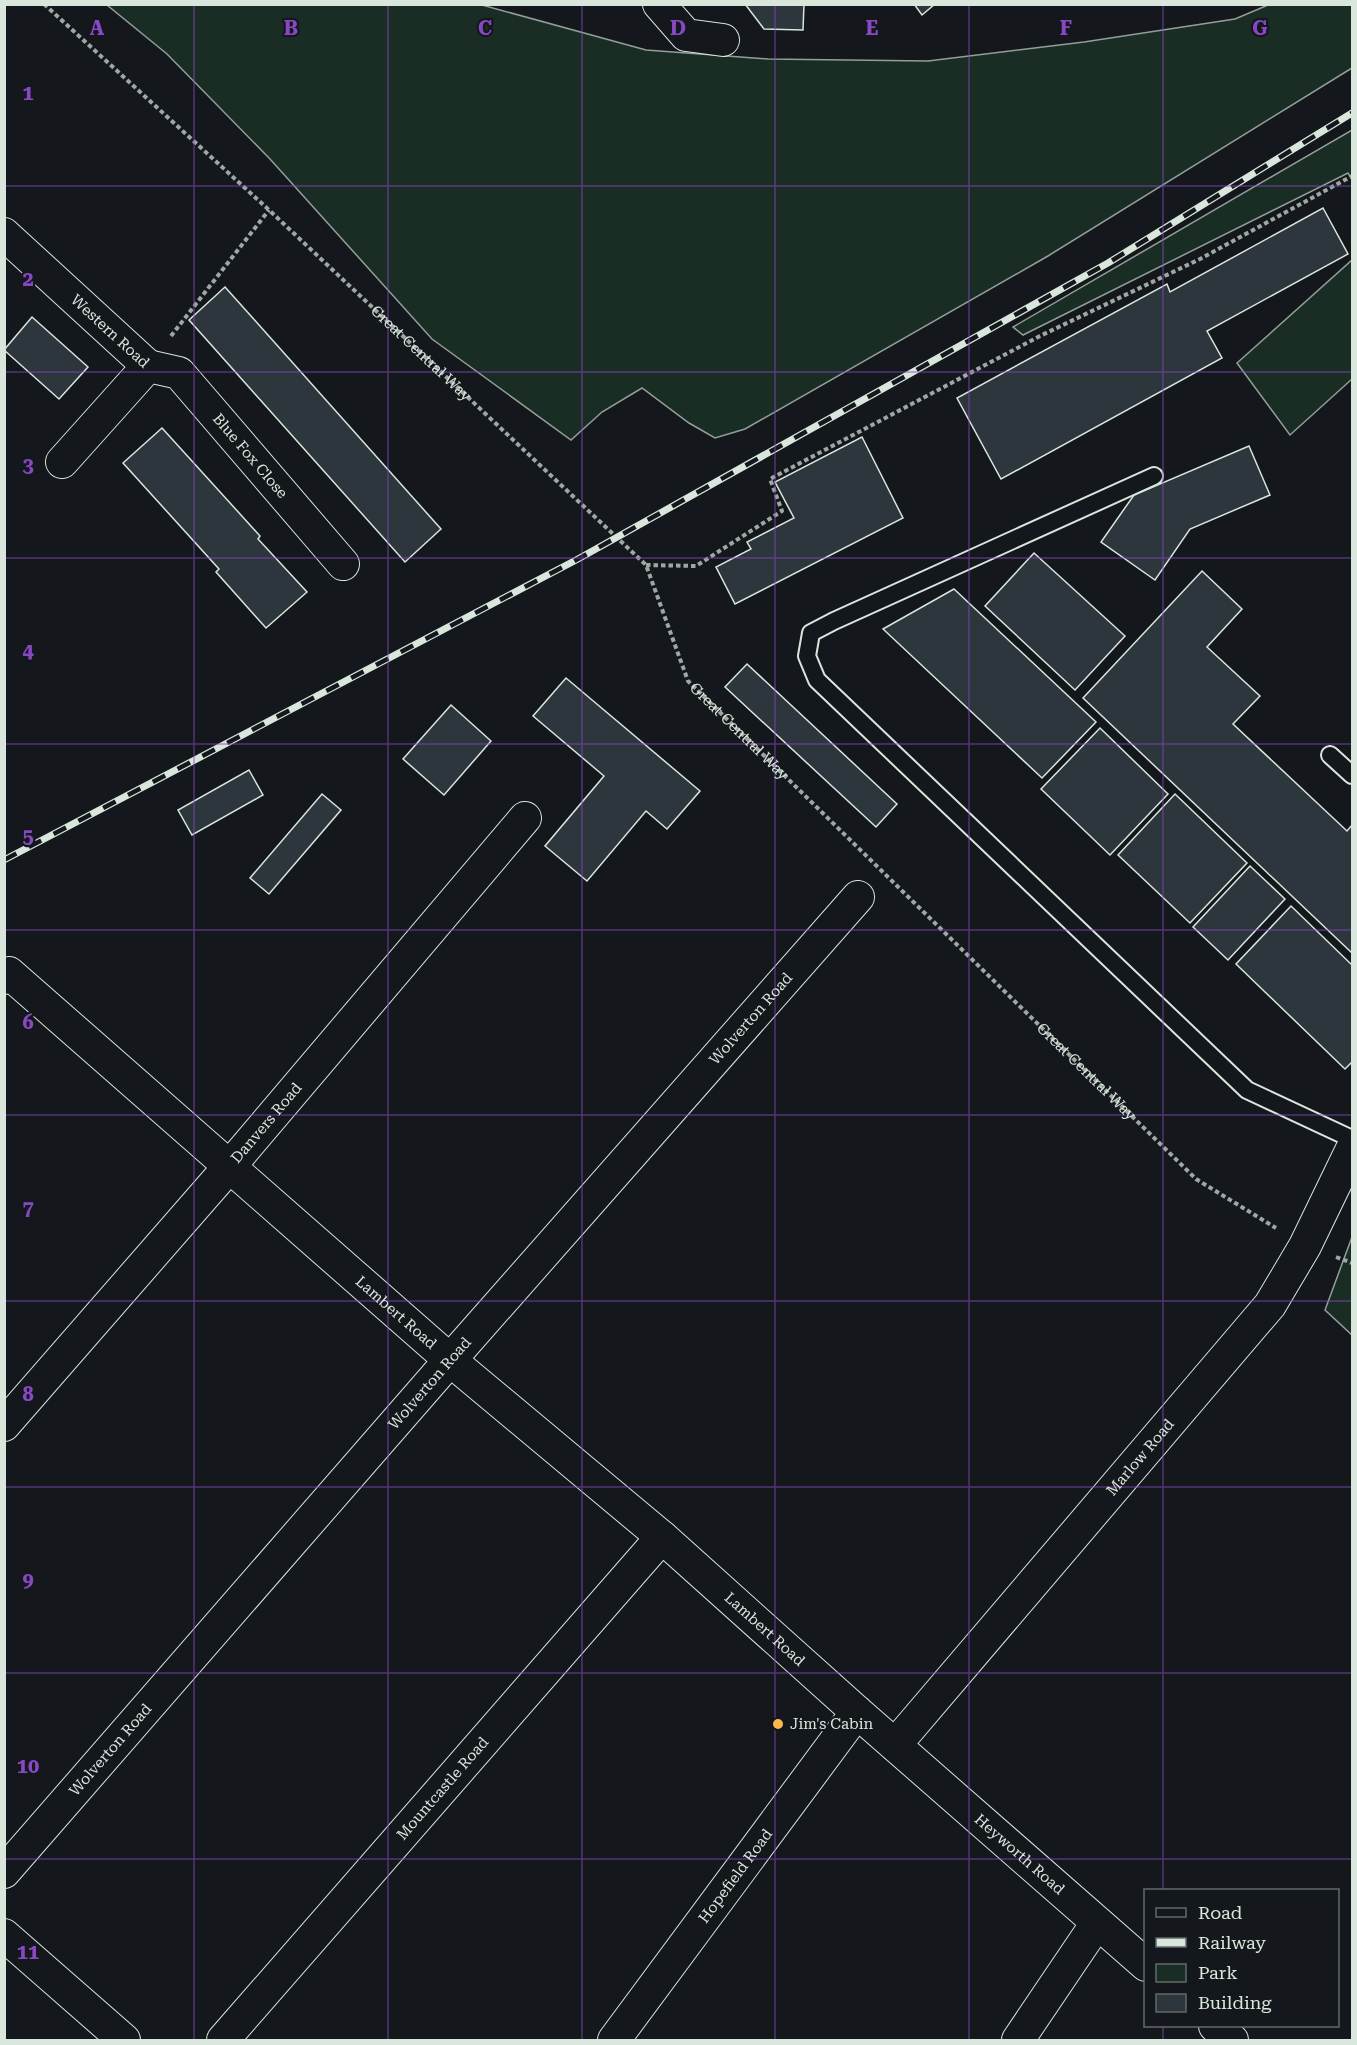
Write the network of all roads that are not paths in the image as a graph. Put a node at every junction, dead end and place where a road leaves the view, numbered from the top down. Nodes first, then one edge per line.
1 (659, 4) edge
2 (723, 40) dead end
3 (4, 234) edge
4 (148, 366) junction
5 (62, 462) dead end
6 (1154, 476) dead end
7 (343, 564) dead end
8 (1330, 755) dead end
9 (1353, 775) edge
10 (525, 818) dead end
11 (858, 897) dead end
12 (7, 976) edge
13 (1353, 1139) edge
14 (1353, 1149) edge
15 (229, 1167) junction
16 (450, 1360) junction
17 (4, 1425) edge
18 (662, 1537) junction
19 (857, 1712) junction
20 (895, 1745) junction
21 (4, 1872) edge
22 (1097, 1923) junction
23 (4, 1935) edge
24 (1144, 1963) edge
25 (1217, 2027) edge
26 (124, 2040) edge
27 (223, 2040) edge
28 (614, 2040) edge
29 (1018, 2040) edge
30 (1232, 2040) edge

1 - 2 street
3 - 4 street, Western Road
4 - 5 street, Western Road
4 - 7 street, Blue Fox Close
6 - 13 lane
8 - 9 lane
10 - 15 street, Danvers Road
11 - 16 street, Wolverton Road
12 - 15 street, Lambert Road
14 - 20 street, Marlow Road
15 - 16 street, Lambert Road
15 - 17 street, Danvers Road
16 - 18 street, Lambert Road
16 - 21 street, Wolverton Road
18 - 19 street, Lambert Road
18 - 27 street, Mountcastle Road
19 - 20 street, Lambert Road
19 - 28 street, Hopefield Road
20 - 22 street, Heyworth Road
22 - 24 street, Heyworth Road
22 - 29 street
23 - 26 street
25 - 30 street

